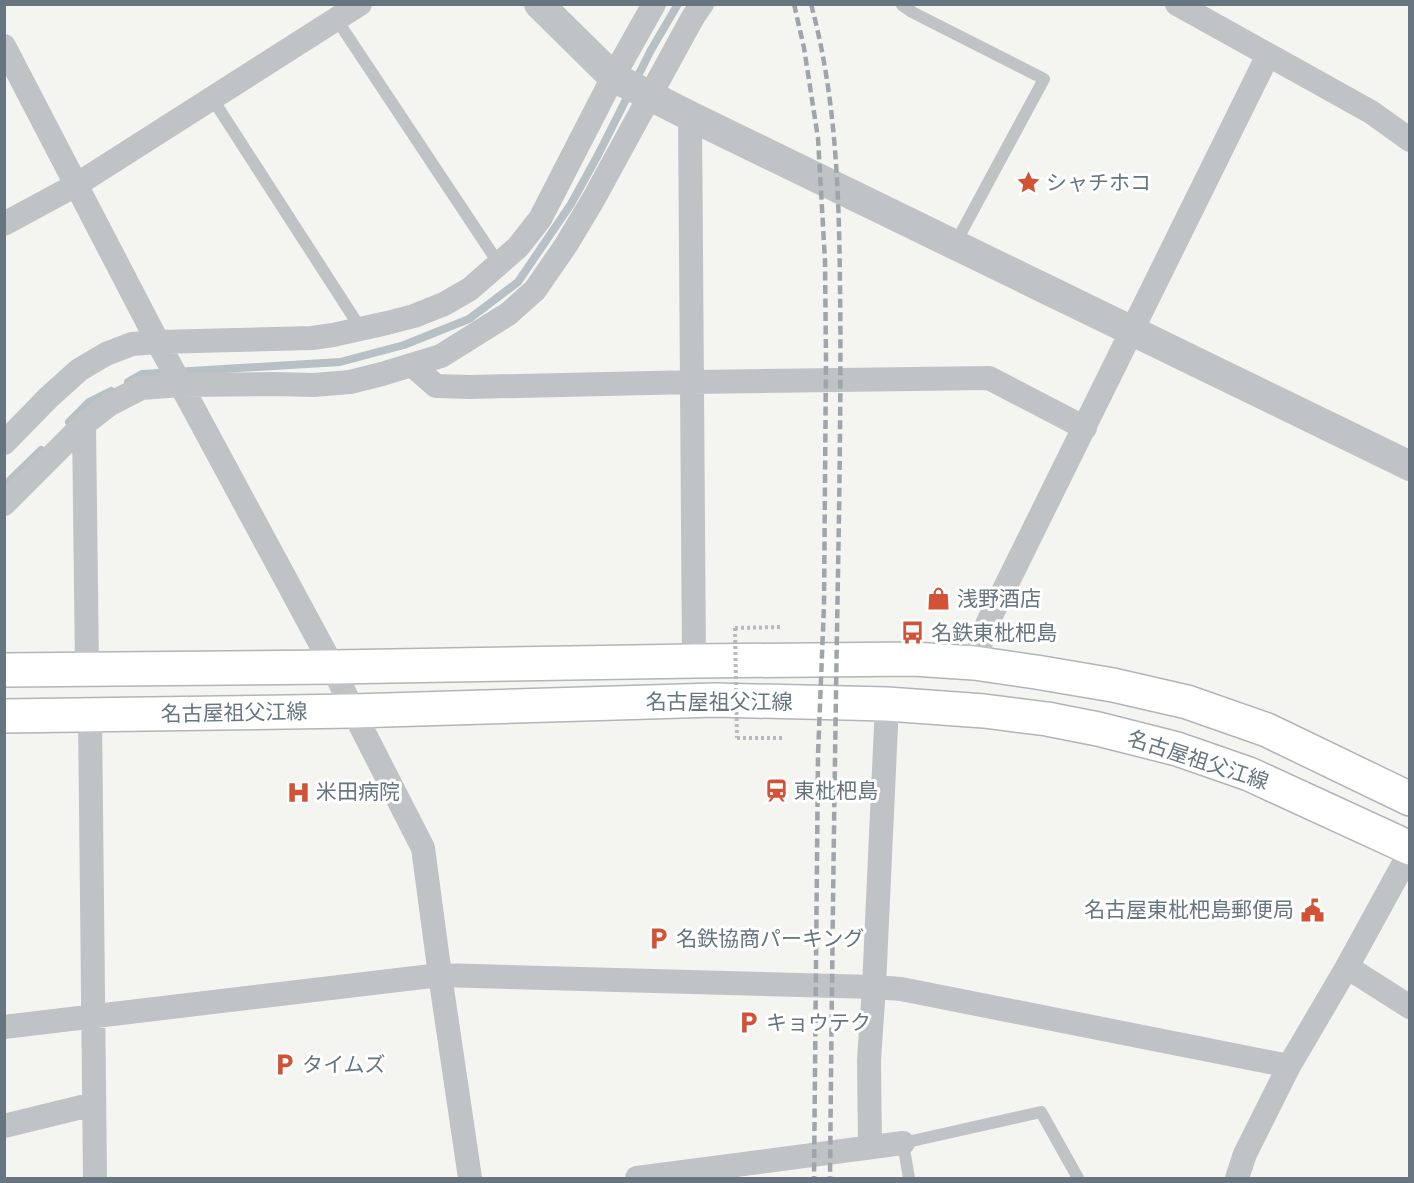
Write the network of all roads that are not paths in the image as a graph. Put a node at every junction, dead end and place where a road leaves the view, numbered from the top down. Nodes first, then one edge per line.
1 (360, 4) edge
2 (539, 4) edge
3 (654, 4) edge
4 (702, 4) edge
5 (1177, 4) edge
6 (902, 5) edge
7 (337, 20) junction
8 (4, 46) edge
9 (1268, 56) junction
10 (632, 87) junction
11 (213, 98) junction
12 (690, 116) junction
13 (1410, 140) edge
14 (76, 185) junction
15 (4, 224) edge
16 (955, 244) junction
17 (499, 264) junction
18 (361, 329) junction
19 (1132, 330) junction
20 (160, 346) junction
21 (412, 365) junction
22 (180, 382) junction
23 (693, 382) junction
24 (84, 424) junction
25 (1084, 428) junction
26 (4, 442) edge
27 (1410, 466) edge
28 (4, 504) edge
29 (694, 661) junction
30 (974, 663) junction
31 (333, 667) junction
32 (87, 669) junction
33 (4, 670) edge
34 (887, 704) junction
35 (353, 711) junction
36 (90, 715) junction
37 (4, 716) edge
38 (1410, 799) edge
39 (1410, 850) edge
40 (1347, 967) junction
41 (440, 975) junction
42 (874, 987) junction
43 (1410, 1007) edge
44 (94, 1016) junction
45 (4, 1027) edge
46 (1289, 1066) junction
47 (94, 1104) junction
48 (4, 1126) edge
49 (903, 1143) junction
50 (870, 1147) junction
51 (95, 1179) edge
52 (470, 1179) edge
53 (637, 1179) edge
54 (909, 1179) edge
55 (1078, 1179) edge
56 (1237, 1179) edge

1 - 7 street
2 - 10 street
3 - 10 street
4 - 10 street
5 - 9 street
6 - 16 lane
7 - 11 street
7 - 17 lane
8 - 14 street
9 - 13 street
9 - 19 street
10 - 12 street
10 - 17 street
10 - 21 street
11 - 14 street
11 - 18 lane
12 - 16 street
12 - 23 street
14 - 15 street
14 - 20 street
16 - 19 street
17 - 18 street
18 - 20 street
19 - 25 street
19 - 27 street
20 - 22 street
20 - 26 street
21 - 22 street
21 - 23 street
22 - 24 street
22 - 31 street
23 - 25 street
23 - 29 street
24 - 28 street
24 - 32 street
25 - 30 street
29 - 30 main road, 名古屋祖父江線
29 - 31 main road, 名古屋祖父江線
30 - 38 main road, 名古屋祖父江線
31 - 32 main road, 名古屋祖父江線
31 - 35 street
32 - 33 main road, 名古屋祖父江線
34 - 35 main road, 名古屋祖父江線
34 - 39 main road, 名古屋祖父江線
34 - 42 street
35 - 36 main road, 名古屋祖父江線
35 - 41 street
36 - 37 main road, 名古屋祖父江線
36 - 44 street
39 - 40 street
40 - 43 street
40 - 46 street
41 - 42 street
41 - 44 street
41 - 52 street
42 - 46 street
42 - 50 street
44 - 45 street
44 - 47 street
46 - 56 street
47 - 48 street
47 - 51 street
49 - 50 street
49 - 54 lane
49 - 55 lane
50 - 53 street

